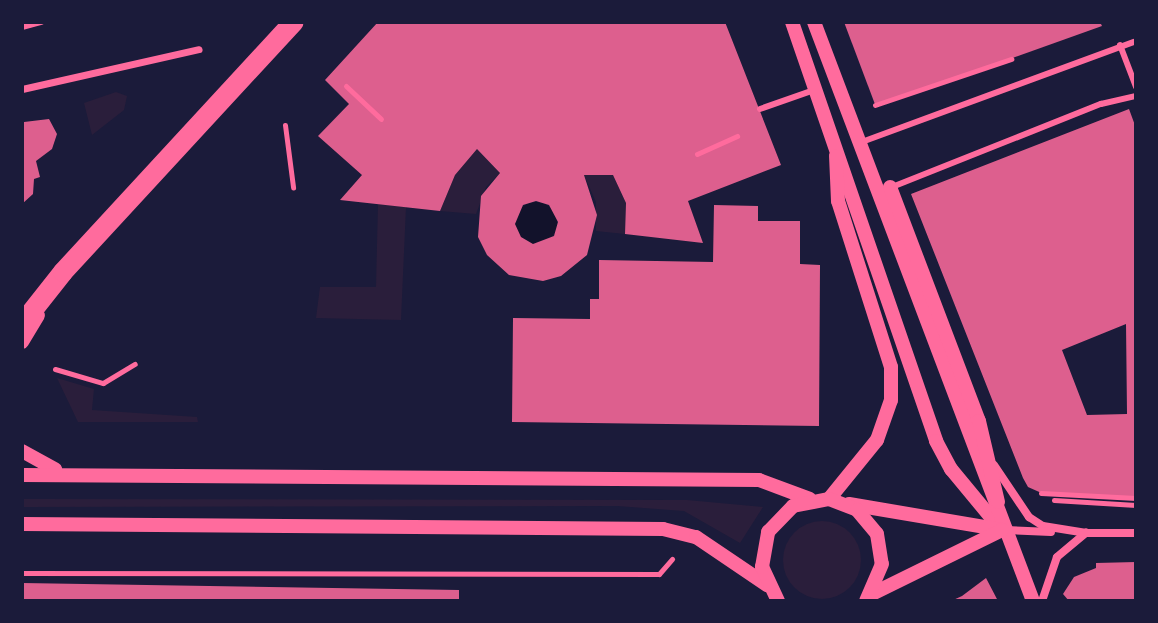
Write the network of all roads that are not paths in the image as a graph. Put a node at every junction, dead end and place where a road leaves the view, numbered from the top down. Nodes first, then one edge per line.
1 (41, 22) edge
2 (294, 22) edge
3 (792, 22) edge
4 (814, 22) edge
5 (22, 27) edge
6 (1134, 42) dead end
7 (1120, 45) junction
8 (199, 49) dead end
9 (1136, 87) edge
10 (22, 89) edge
11 (817, 89) junction
12 (1136, 96) edge
13 (760, 109) dead end
14 (859, 143) junction
15 (837, 152) junction
16 (884, 190) junction
17 (63, 272) junction
18 (22, 309) edge
19 (922, 312) junction
20 (22, 324) edge
21 (22, 342) edge
22 (22, 451) edge
23 (993, 462) junction
24 (67, 472) junction
25 (22, 475) edge
26 (810, 499) junction
27 (836, 501) junction
28 (22, 524) edge
29 (1002, 530) junction
30 (1086, 533) junction
31 (1136, 533) edge
32 (767, 585) junction
33 (869, 598) edge
34 (778, 601) edge
35 (1033, 601) edge
36 (1042, 601) edge

1 - 5 lane
2 - 17 main road
3 - 11 street
4 - 14 street
6 - 7 lane
7 - 9 lane
7 - 14 lane
8 - 10 street
11 - 13 lane
11 - 15 street
12 - 16 lane
14 - 16 street
15 - 27 street
15 - 29 street
16 - 19 street
16 - 23 street
17 - 18 main road
17 - 20 main road
17 - 21 street
19 - 23 street
19 - 29 street
22 - 24 street
23 - 29 street
23 - 30 street
24 - 25 street
24 - 26 street
26 - 27 street
26 - 32 street
27 - 29 street
27 - 33 street
28 - 32 street
29 - 30 street
29 - 33 street
29 - 35 street
30 - 31 street
30 - 36 street
32 - 34 street

